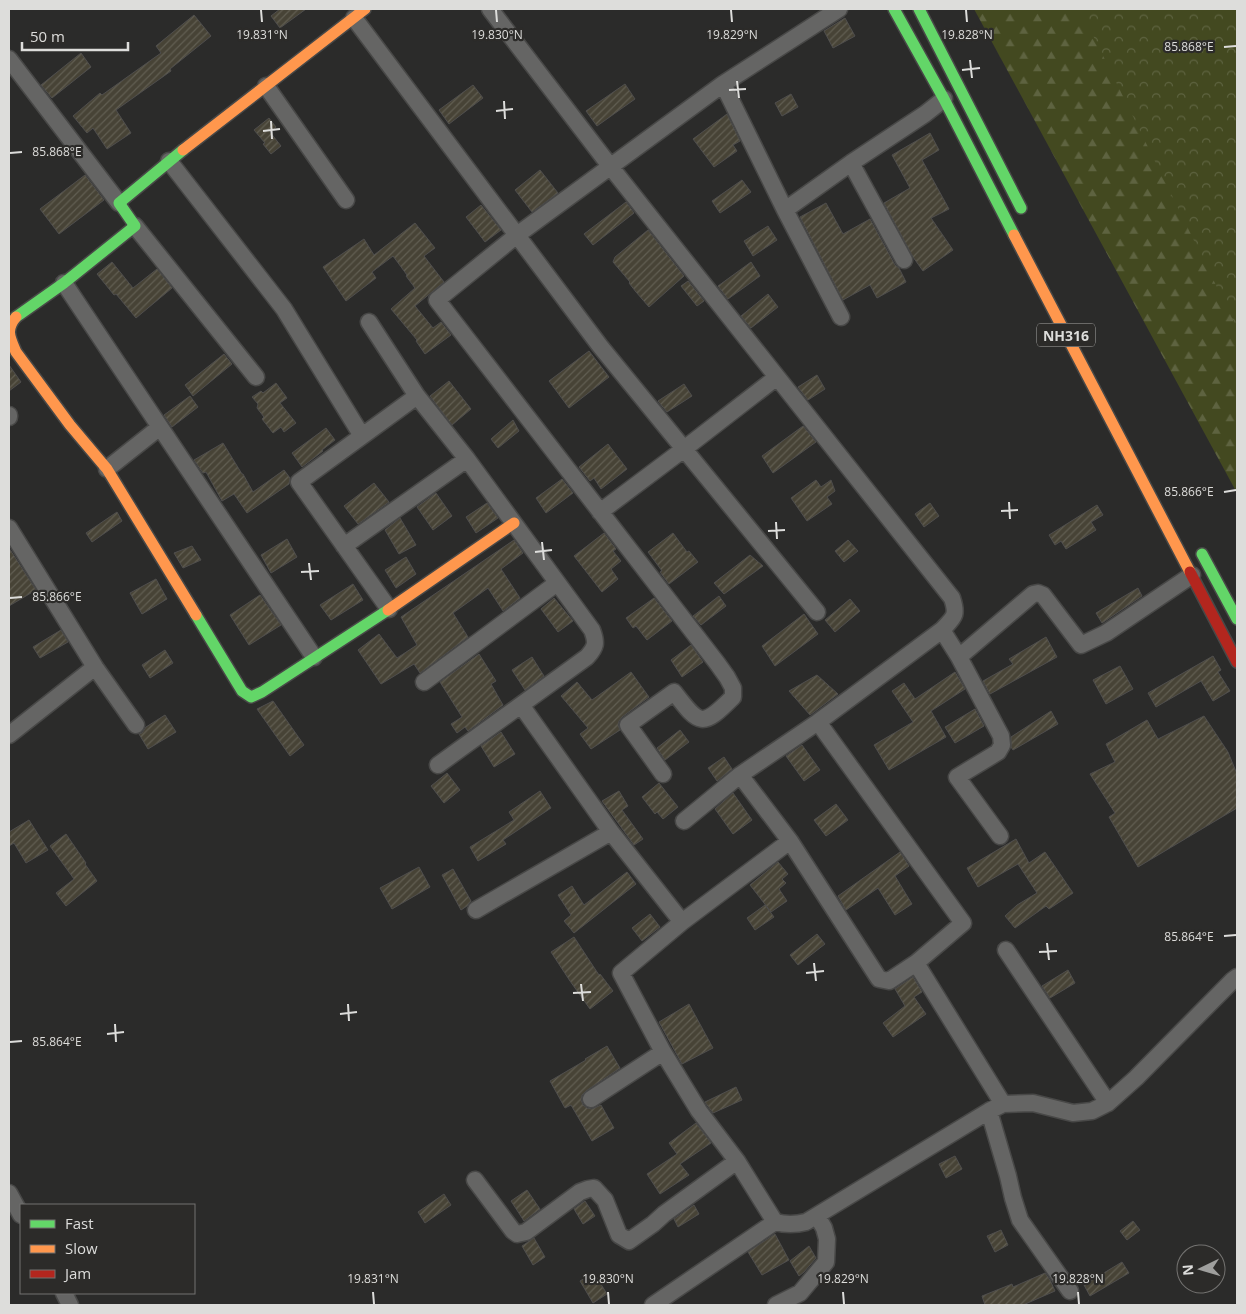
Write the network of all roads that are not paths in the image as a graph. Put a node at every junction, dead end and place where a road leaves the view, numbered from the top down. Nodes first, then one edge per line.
1 (490, 9) edge
2 (839, 9) edge
3 (894, 9) edge
4 (919, 9) edge
5 (360, 13) edge
6 (9, 59) edge
7 (722, 84) junction
8 (266, 86) junction
9 (944, 99) junction
10 (169, 161) junction
11 (851, 163) junction
12 (610, 166) junction
13 (346, 200) dead end
14 (118, 203) junction
15 (785, 210) junction
16 (1027, 220) dead end
17 (135, 226) junction
18 (518, 235) junction
19 (904, 260) dead end
20 (64, 283) junction
21 (841, 317) dead end
22 (369, 322) dead end
23 (256, 377) dead end
24 (777, 377) junction
25 (417, 396) junction
26 (160, 427) junction
27 (362, 436) junction
28 (684, 449) junction
29 (466, 459) junction
30 (107, 470) junction
31 (600, 512) junction
32 (514, 523) junction
33 (9, 528) edge
34 (1196, 542) dead end
35 (344, 546) junction
36 (1192, 575) junction
37 (557, 583) junction
38 (389, 609) junction
39 (817, 612) dead end
40 (1237, 619) edge
41 (942, 630) junction
42 (314, 657) junction
43 (959, 657) junction
44 (1237, 662) edge
45 (95, 667) junction
46 (424, 682) dead end
47 (521, 705) junction
48 (818, 722) junction
49 (136, 725) dead end
50 (9, 735) edge
51 (438, 765) dead end
52 (663, 774) dead end
53 (740, 775) junction
54 (684, 821) dead end
55 (611, 832) junction
56 (1000, 836) dead end
57 (790, 841) junction
58 (476, 910) dead end
59 (682, 922) junction
60 (1006, 950) dead end
61 (916, 963) junction
62 (1237, 977) edge
63 (663, 1052) junction
64 (591, 1098) dead end
65 (1108, 1103) junction
66 (996, 1107) junction
67 (737, 1161) junction
68 (475, 1180) dead end
69 (9, 1193) edge
70 (20, 1213) edge
71 (817, 1216) junction
72 (775, 1222) junction
73 (1070, 1291) dead end
74 (804, 1299) edge
75 (653, 1305) edge
76 (776, 1305) edge

1 - 12 street
2 - 7 street
3 - 9 main road, NH316
4 - 16 main road
5 - 8 main road
5 - 18 street
6 - 14 street
7 - 12 street
7 - 15 street
8 - 10 main road
8 - 13 street
9 - 11 street
9 - 36 main road, NH316
10 - 14 main road
10 - 27 street
11 - 15 street
11 - 19 street
12 - 18 street
12 - 24 street
14 - 17 main road
15 - 21 street
17 - 20 main road
17 - 23 street
18 - 28 street
18 - 31 street
20 - 26 street
20 - 30 main road
22 - 25 street
24 - 28 street
24 - 41 street
25 - 27 street
25 - 29 street
26 - 30 street
26 - 42 street
27 - 35 street
28 - 31 street
28 - 39 street
29 - 32 street
29 - 35 street
30 - 42 main road
31 - 52 street
32 - 37 street
32 - 38 main road
33 - 45 street
34 - 40 main road
35 - 38 street
36 - 43 street
36 - 44 main road, NH316
37 - 46 street
37 - 47 street
38 - 42 main road
41 - 43 street
41 - 48 street
43 - 56 street
45 - 49 street
45 - 50 street
47 - 51 street
47 - 55 street
48 - 53 street
48 - 61 street
53 - 54 street
53 - 57 street
55 - 58 street
55 - 59 street
57 - 59 street
57 - 61 street
59 - 63 street
60 - 65 street
61 - 66 street
62 - 65 street
63 - 64 street
63 - 67 street
65 - 66 street
66 - 71 street
66 - 73 street
67 - 68 street
67 - 72 street
69 - 70 street
71 - 72 street
71 - 74 street
72 - 75 street
74 - 76 street

